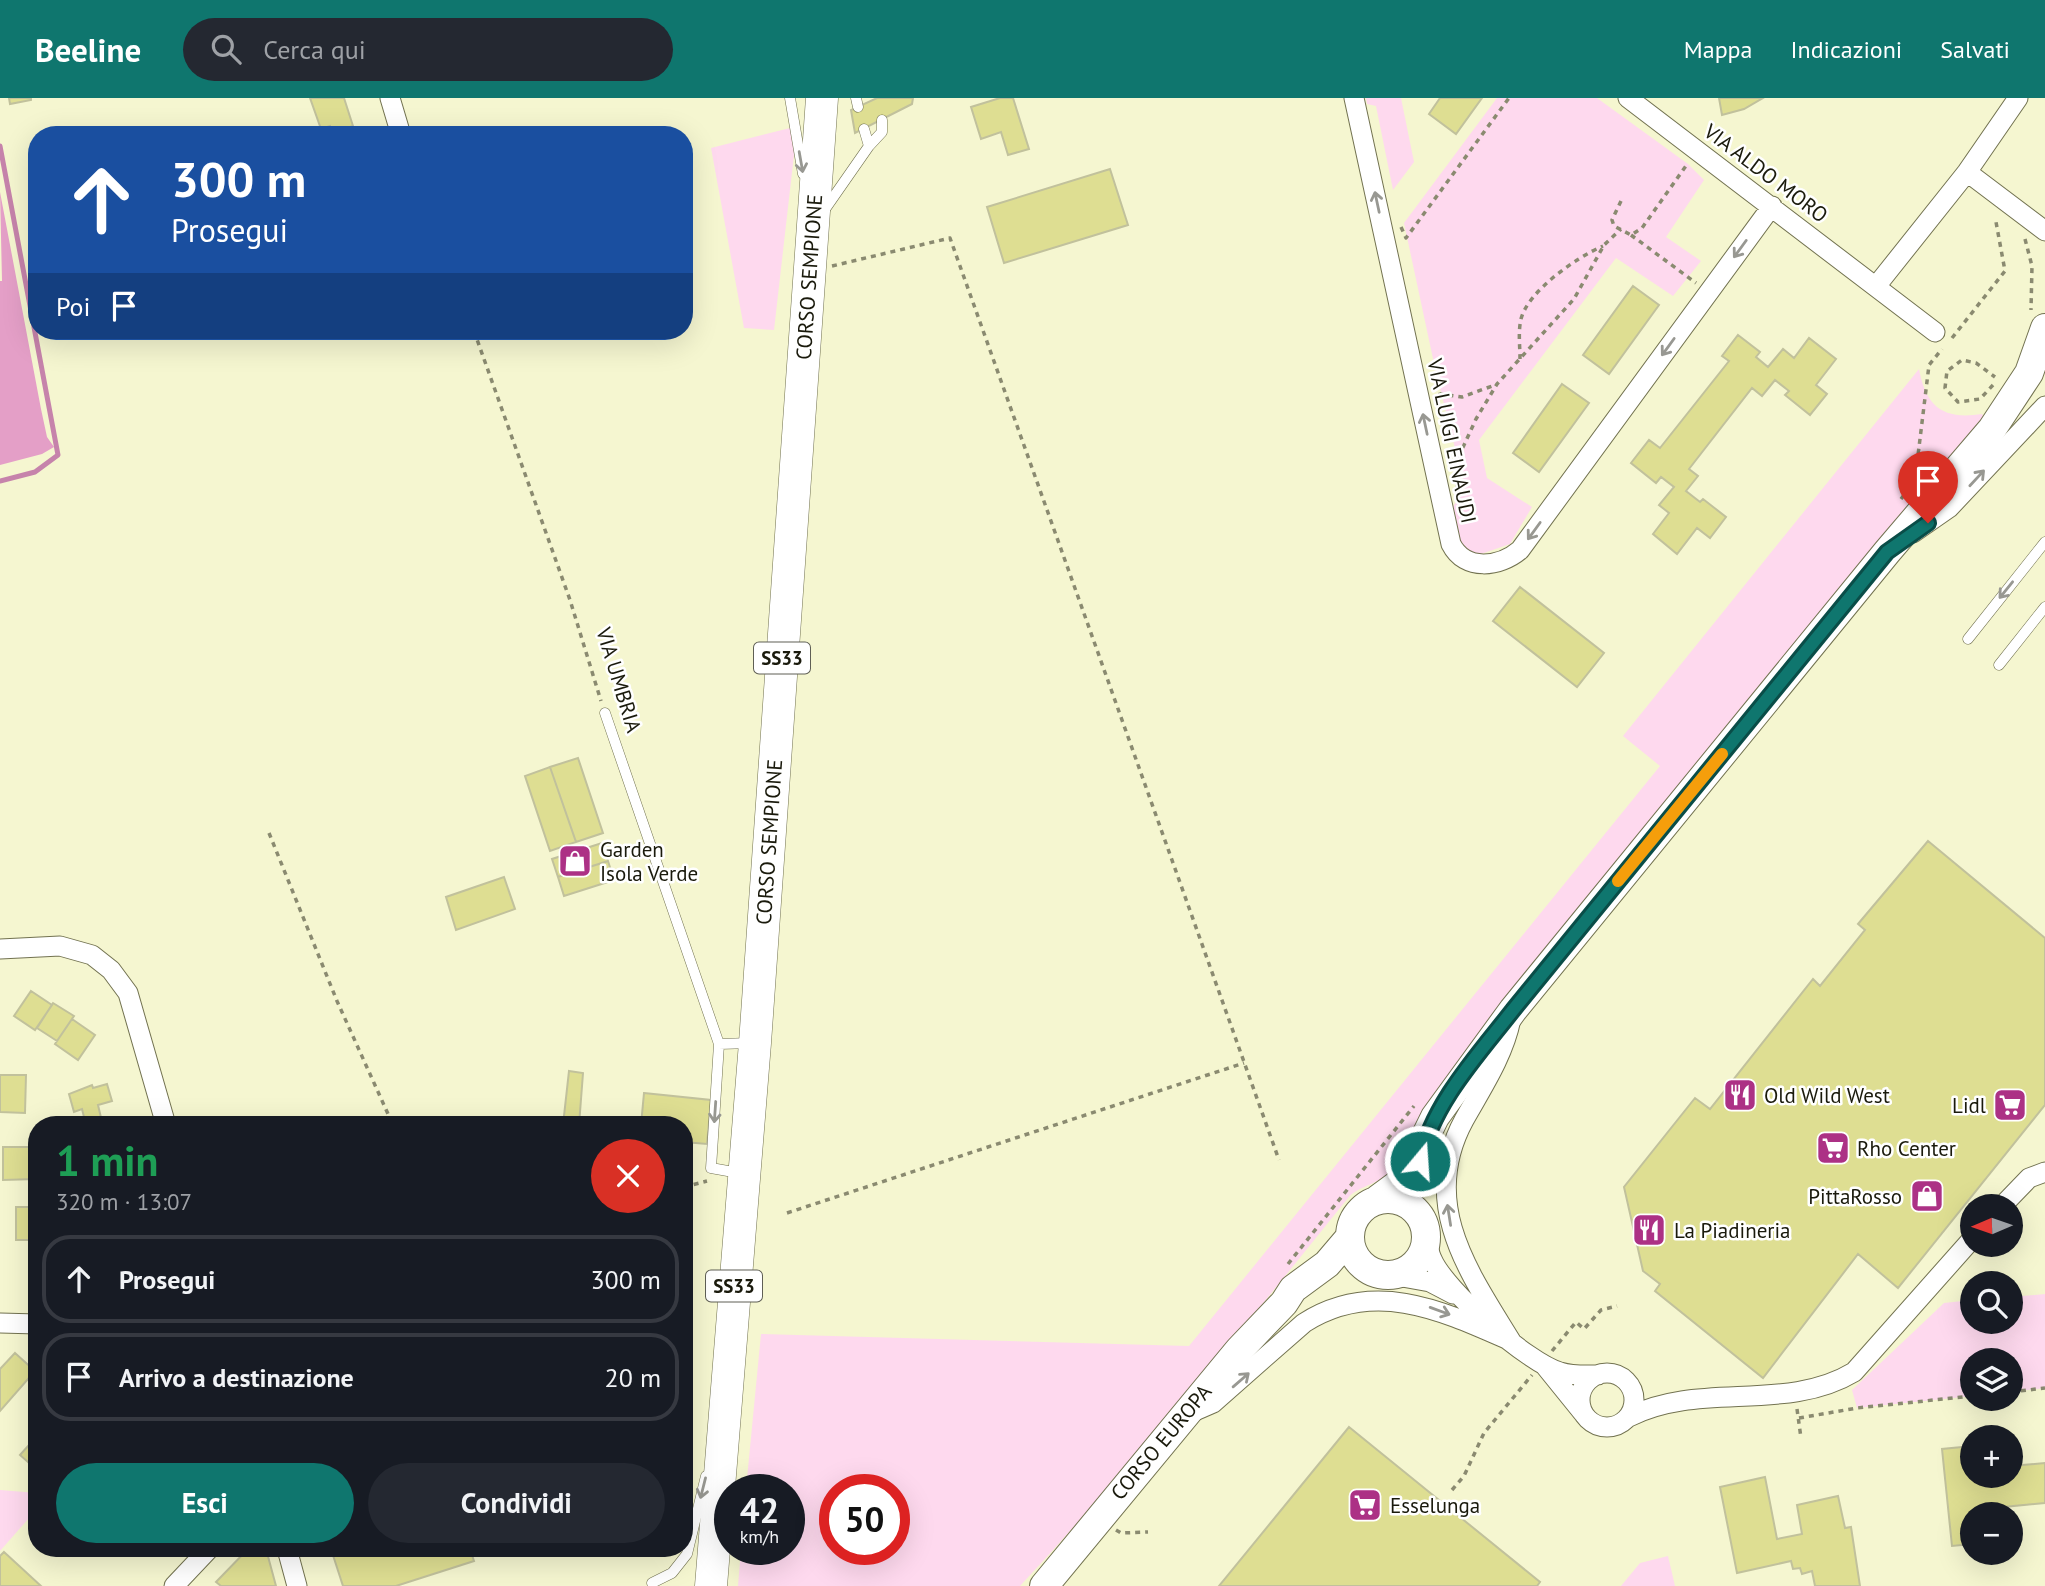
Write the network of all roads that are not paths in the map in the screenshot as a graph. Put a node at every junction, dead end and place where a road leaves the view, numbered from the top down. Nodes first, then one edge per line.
1 (390, 98) edge
2 (790, 98) edge
3 (822, 98) edge
4 (1354, 98) edge
5 (1628, 98) edge
6 (2018, 98) edge
7 (882, 120) dead end
8 (398, 126) edge
9 (864, 129) dead end
10 (869, 146) junction
11 (1967, 172) junction
12 (1772, 206) junction
13 (813, 227) junction
14 (2045, 231) edge
15 (1877, 285) junction
16 (2037, 321) edge
17 (1935, 332) dead end
18 (2026, 366) edge
19 (2045, 406) edge
20 (2045, 542) edge
21 (1887, 552) junction
22 (2045, 607) edge
23 (1968, 639) dead end
24 (1999, 664) dead end
25 (605, 713) road end
26 (0, 948) edge
27 (1513, 1010) junction
28 (755, 1043) junction
29 (719, 1044) junction
30 (163, 1116) edge
31 (1423, 1147) junction
32 (2045, 1172) edge
33 (743, 1174) junction
34 (2014, 1194) edge
35 (1378, 1199) junction
36 (1425, 1230) junction
37 (1350, 1237) junction
38 (1960, 1253) edge
39 (1382, 1273) junction
40 (1462, 1300) junction
41 (1284, 1303) junction
42 (0, 1324) edge
43 (28, 1324) edge
44 (1511, 1341) junction
45 (1543, 1364) junction
46 (1598, 1375) junction
47 (1625, 1379) junction
48 (725, 1398) junction
49 (1687, 1398) junction
50 (1184, 1415) junction
51 (1629, 1417) junction
52 (1587, 1418) junction
53 (693, 1529) edge
54 (201, 1557) edge
55 (289, 1557) edge
56 (685, 1557) edge
57 (712, 1585) edge
58 (174, 1586) edge
59 (297, 1586) edge
60 (657, 1586) edge
61 (1044, 1586) edge

1 - 8 street
2 -> 13 lane
3 - 13 main road, CORSO SEMPIONE / SS33
12 -> 4 street, VIA LUIGI EINAUDI
5 - 12 street, VIA ALDO MORO
6 - 11 street
7 - 10 lane
9 - 10 lane
10 - 13 lane
11 - 14 street
11 - 15 street
12 - 15 street, VIA ALDO MORO
13 - 28 main road, CORSO SEMPIONE / SS33
15 - 17 street, VIA ALDO MORO
16 - 18 main road
18 - 21 main road
21 -> 19 street
20 -> 23 lane
21 - 27 main road
22 - 24 lane
25 - 29 lane, VIA UMBRIA
26 - 30 street
27 - 31 main road
44 -> 27 street
28 - 29 lane
28 - 33 main road, CORSO SEMPIONE / SS33
29 -> 33 lane
31 - 35 main road
31 - 36 main road
32 - 34 street
33 - 48 main road, CORSO SEMPIONE / SS33
35 - 36 main road
35 - 37 main road
36 - 39 main road
36 - 40 street
37 - 39 main road
37 - 41 main road, CORSO EUROPA
38 - 49 street
39 - 40 street
39 - 41 main road, CORSO EUROPA
40 - 44 street
41 - 50 main road, CORSO EUROPA
42 - 43 street
44 - 45 street
50 -> 44 street
45 - 46 street
45 - 52 street
46 - 47 street
46 - 52 street
47 - 49 street
47 - 51 street
48 -> 53 lane
48 - 57 main road, CORSO SEMPIONE / SS33
49 - 51 street
50 - 61 main road, CORSO EUROPA
51 - 52 street
54 - 58 street
55 - 59 street
56 -> 60 lane

